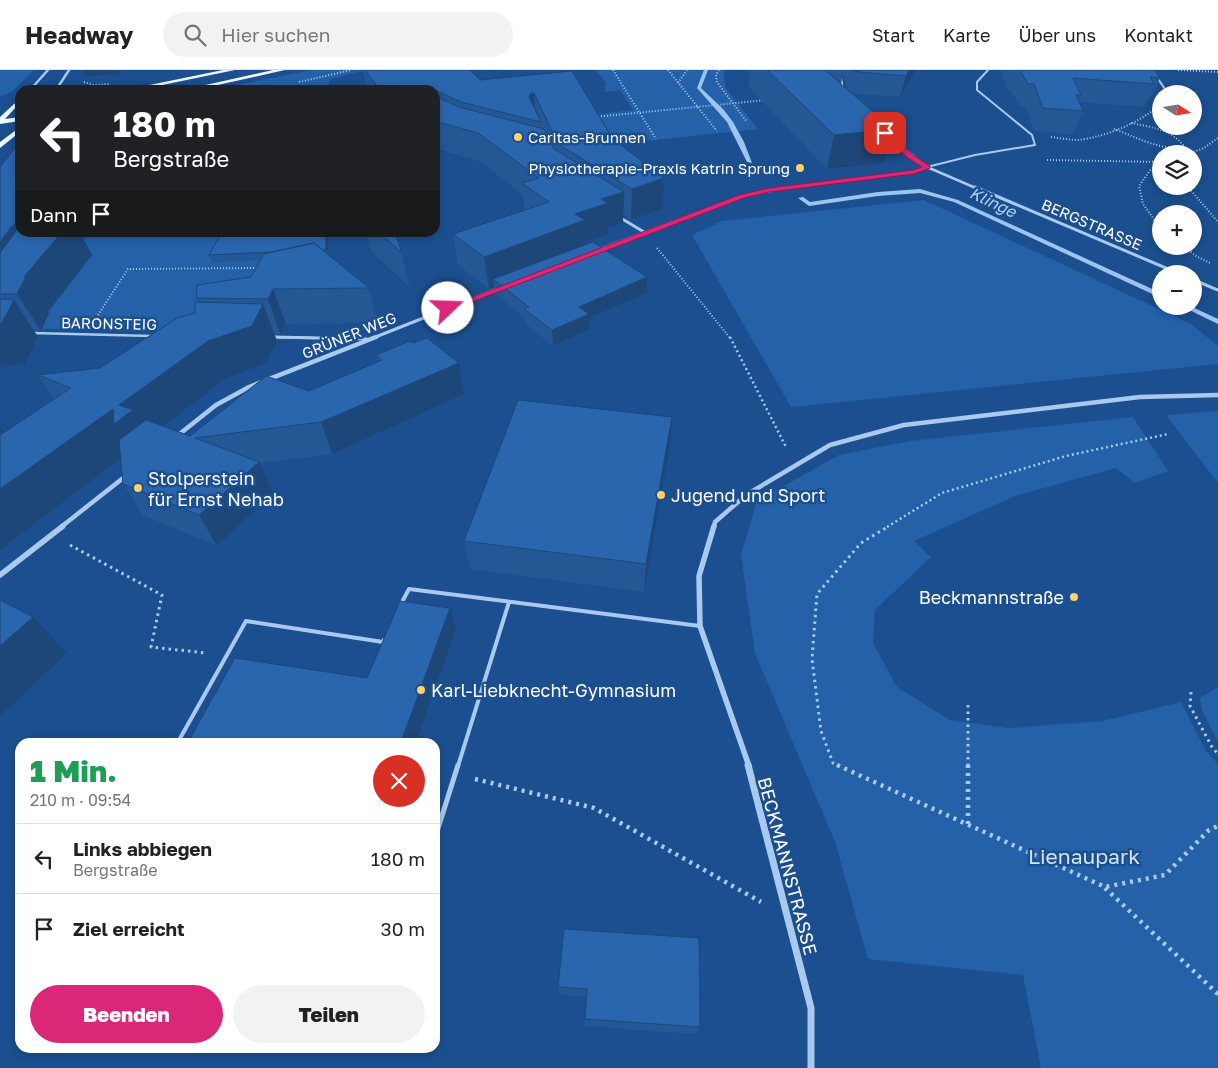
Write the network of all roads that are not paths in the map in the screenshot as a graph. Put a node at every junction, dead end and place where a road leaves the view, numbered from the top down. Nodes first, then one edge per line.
1 (48, 70) edge
2 (69, 70) edge
3 (232, 70) edge
4 (282, 70) edge
5 (844, 70) edge
6 (988, 70) edge
7 (1152, 70) edge
8 (34, 85) edge
9 (59, 85) edge
10 (154, 85) edge
11 (210, 85) edge
12 (1162, 85) edge
13 (844, 92) edge
14 (15, 106) edge
15 (0, 108) edge
16 (15, 108) edge
17 (15, 120) edge
18 (0, 121) edge
19 (15, 133) edge
20 (885, 133) dead end
21 (0, 146) edge
22 (927, 167) junction
23 (611, 212) edge
24 (644, 232) junction
25 (590, 253) edge
26 (1159, 265) edge
27 (1202, 283) edge
28 (500, 288) edge
29 (1218, 290) edge
30 (29, 333) dead end
31 (157, 336) edge
32 (267, 337) dead end
33 (367, 339) junction
34 (1218, 395) edge
35 (169, 442) edge
36 (129, 473) edge
37 (0, 575) edge
38 (509, 602) junction
39 (400, 606) edge
40 (700, 626) junction
41 (388, 633) edge
42 (180, 738) edge
43 (440, 822) edge
44 (811, 1068) edge

1 - 8 street
2 - 9 street
3 - 10 main road
4 - 11 main road
5 - 13 street
6 - 22 lane
7 - 12 lane
14 - 15 main road
16 - 18 main road
17 - 18 main road
19 - 21 main road
20 - 22 street, BERGSTRASSE
22 - 24 street
22 - 26 street, BERGSTRASSE
23 - 24 street
24 - 25 street
27 - 29 street
28 - 33 street, GRÜNER WEG
30 - 31 lane, BARONSTEIG
32 - 33 lane
33 - 35 street, GRÜNER WEG
34 - 40 street, BECKMANNSTRASSE
36 - 37 street
38 - 39 lane
38 - 40 lane
38 - 43 lane
40 - 44 street, BECKMANNSTRASSE
41 - 42 lane

